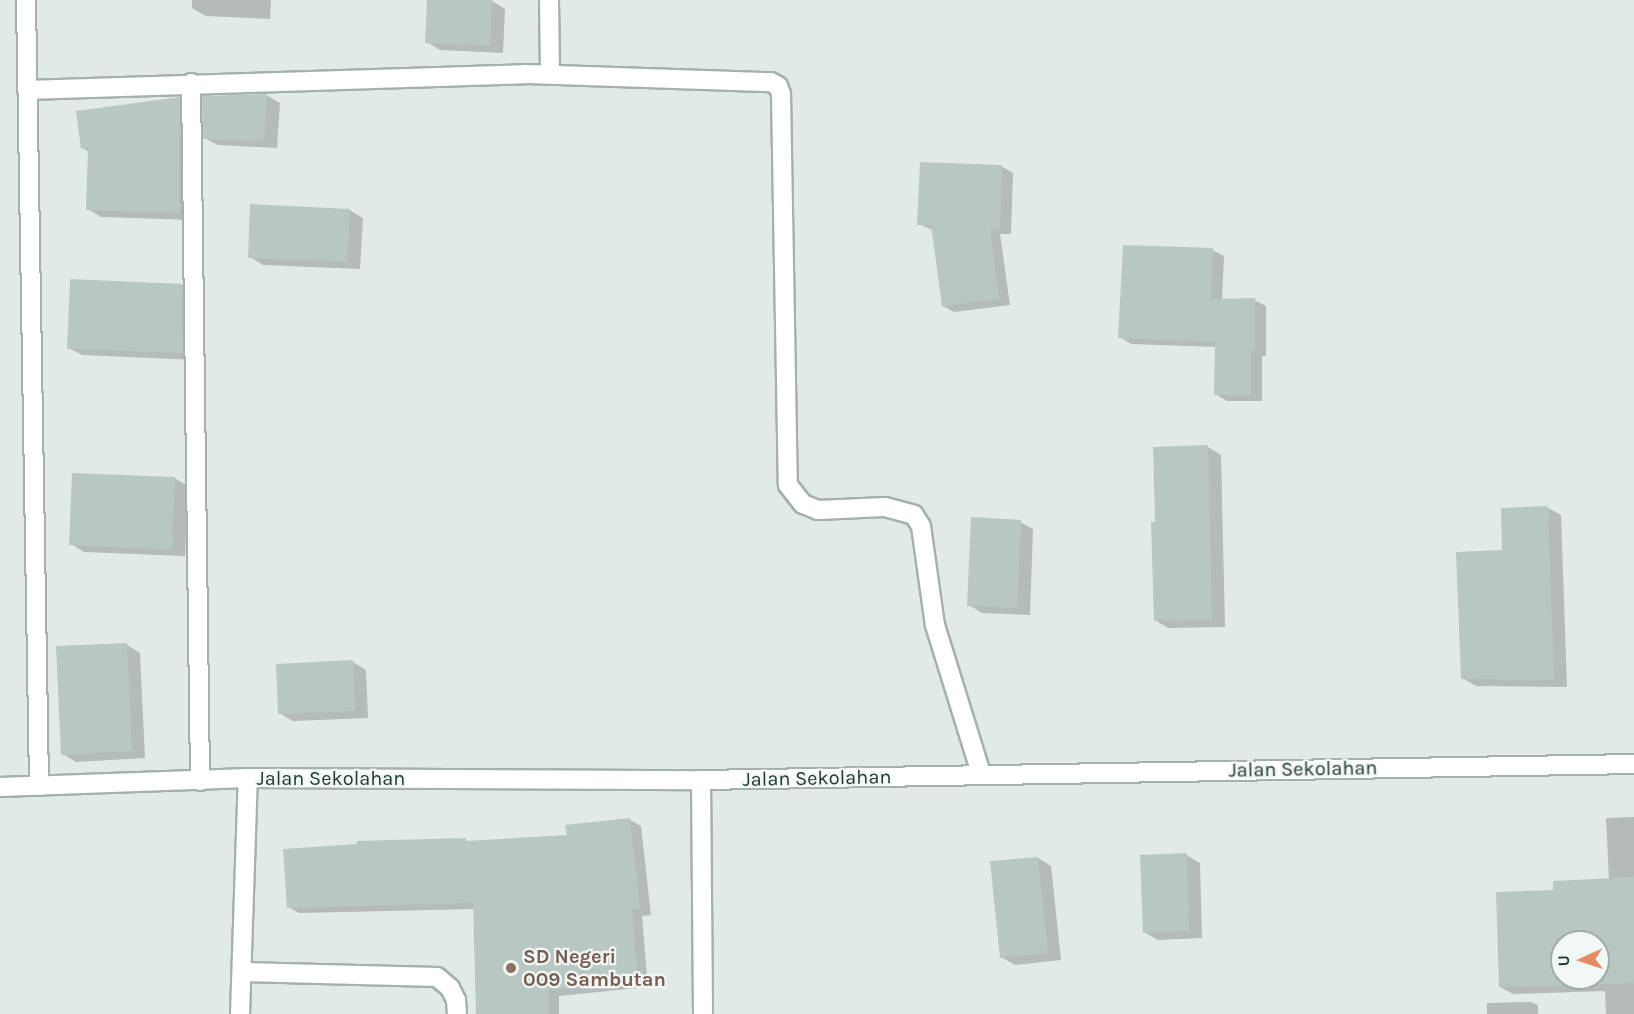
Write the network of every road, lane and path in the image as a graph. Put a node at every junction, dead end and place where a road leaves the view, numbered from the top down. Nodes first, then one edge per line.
1 (26, 0) edge
2 (549, 0) edge
3 (550, 74) junction
4 (191, 83) junction
5 (27, 90) junction
6 (1634, 764) edge
7 (981, 774) junction
8 (248, 778) junction
9 (701, 780) junction
10 (200, 781) junction
11 (39, 786) junction
12 (0, 787) edge
13 (243, 972) junction
14 (240, 1014) edge
15 (457, 1014) edge
16 (703, 1014) edge

1 - 5 street
2 - 3 street
3 - 4 street
3 - 7 street
4 - 5 street
4 - 10 street
5 - 11 street
6 - 7 street, Jalan Sekolahan
7 - 9 street, Jalan Sekolahan
8 - 9 street, Jalan Sekolahan
8 - 10 street, Jalan Sekolahan
8 - 13 street
9 - 16 street
10 - 11 street, Jalan Sekolahan
11 - 12 street, Jalan Sekolahan
13 - 14 street
13 - 15 street

